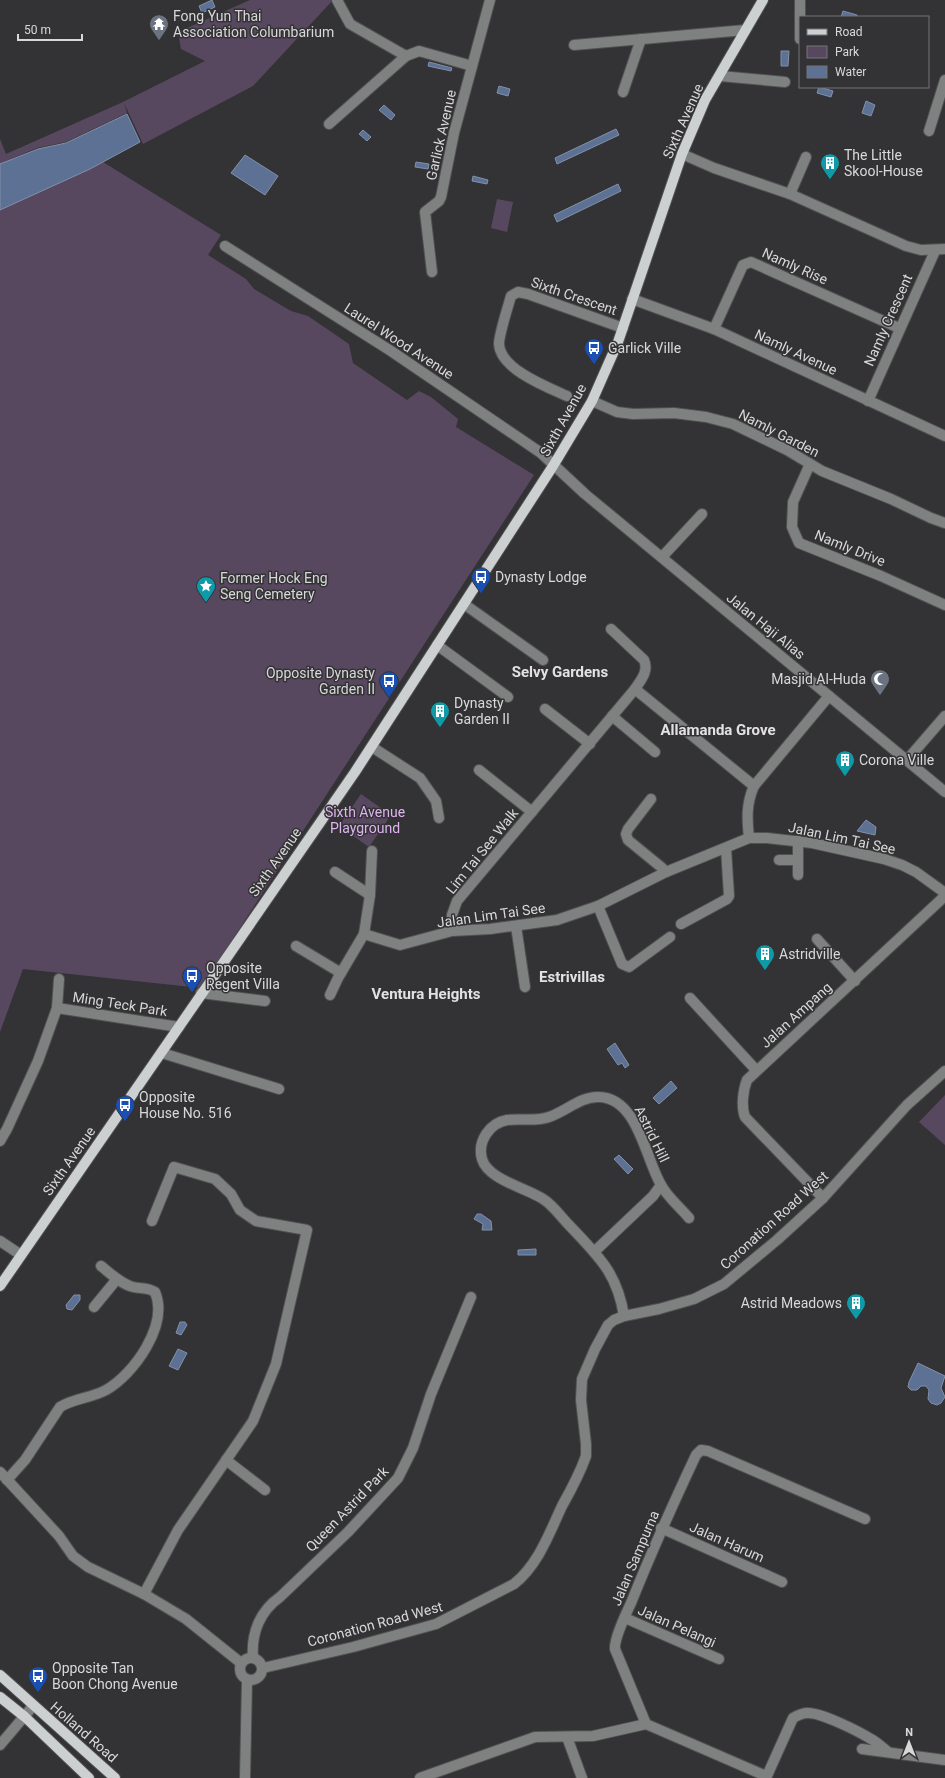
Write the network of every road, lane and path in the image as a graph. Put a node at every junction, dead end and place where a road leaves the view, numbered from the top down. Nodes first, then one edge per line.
1 (337, 0) edge
2 (490, 0) edge
3 (761, 0) edge
4 (800, 0) edge
5 (800, 16) edge
6 (745, 30) junction
7 (641, 39) junction
8 (574, 45) dead end
9 (406, 56) junction
10 (472, 66) junction
11 (720, 76) junction
12 (945, 80) edge
13 (785, 82) dead end
14 (623, 92) dead end
15 (329, 124) dead end
16 (929, 131) dead end
17 (682, 154) junction
18 (806, 157) dead end
19 (790, 194) junction
20 (225, 246) dead end
21 (940, 250) edge
22 (432, 272) dead end
23 (632, 299) junction
24 (623, 328) junction
25 (899, 328) junction
26 (714, 329) junction
27 (567, 396) dead end
28 (592, 401) junction
29 (868, 401) junction
30 (945, 436) edge
31 (810, 464) junction
32 (553, 466) junction
33 (702, 514) dead end
34 (945, 523) edge
35 (662, 557) junction
36 (464, 604) junction
37 (945, 605) edge
38 (611, 629) dead end
39 (437, 645) junction
40 (543, 660) dead end
41 (635, 689) junction
42 (829, 696) junction
43 (508, 697) dead end
44 (545, 709) dead end
45 (612, 716) junction
46 (943, 723) edge
47 (590, 744) junction
48 (372, 747) junction
49 (655, 752) dead end
50 (907, 760) junction
51 (479, 770) dead end
52 (754, 786) junction
53 (945, 792) edge
54 (651, 799) dead end
55 (532, 812) junction
56 (439, 818) dead end
57 (749, 838) junction
58 (798, 841) junction
59 (726, 848) junction
60 (372, 851) dead end
61 (779, 860) dead end
62 (798, 860) junction
63 (335, 872) dead end
64 (666, 872) junction
65 (798, 875) dead end
66 (370, 895) junction
67 (945, 895) edge
68 (598, 906) junction
69 (681, 924) dead end
70 (516, 926) junction
71 (452, 932) junction
72 (364, 934) junction
73 (670, 936) dead end
74 (817, 939) dead end
75 (296, 946) dead end
76 (341, 973) junction
77 (59, 979) dead end
78 (855, 980) junction
79 (525, 987) dead end
80 (202, 993) junction
81 (330, 995) dead end
82 (690, 998) dead end
83 (265, 1000) dead end
84 (58, 1008) junction
85 (179, 1027) junction
86 (162, 1053) junction
87 (756, 1070) junction
88 (945, 1071) edge
89 (279, 1089) dead end
90 (0, 1141) edge
91 (661, 1185) junction
92 (823, 1198) junction
93 (689, 1218) dead end
94 (152, 1221) dead end
95 (0, 1240) edge
96 (594, 1252) junction
97 (21, 1255) junction
98 (101, 1266) dead end
99 (117, 1279) junction
100 (0, 1286) edge
101 (471, 1297) dead end
102 (94, 1307) dead end
103 (624, 1316) junction
104 (226, 1460) junction
105 (4, 1476) edge
106 (265, 1490) dead end
107 (865, 1519) dead end
108 (661, 1528) junction
109 (782, 1582) dead end
110 (144, 1594) junction
111 (625, 1618) junction
112 (253, 1658) junction
113 (719, 1659) dead end
114 (241, 1663) junction
115 (263, 1668) junction
116 (0, 1675) edge
117 (247, 1680) junction
118 (0, 1697) edge
119 (33, 1706) junction
120 (25, 1717) junction
121 (646, 1724) junction
122 (567, 1737) junction
123 (0, 1745) edge
124 (862, 1749) dead end
125 (888, 1752) junction
126 (945, 1760) edge
127 (766, 1777) edge
128 (90, 1778) edge
129 (115, 1778) edge
130 (245, 1778) edge
131 (420, 1778) edge
132 (582, 1778) edge

1 - 9 street
2 - 10 street
3 - 6 main road, Sixth Avenue
4 - 5 street
6 - 7 street
6 - 11 main road, Sixth Avenue
7 - 8 street
7 - 14 street
9 - 10 street
9 - 15 street
10 - 22 street, Garlick Avenue
11 - 13 street, Sixth Avenue
11 - 17 main road, Sixth Avenue
12 - 16 street
17 - 19 street, Namly Crescent
17 - 23 main road, Sixth Avenue
18 - 19 street
19 - 21 street, Namly Crescent
20 - 32 street, Laurel Wood Avenue
21 - 25 street, Namly Crescent
23 - 24 main road, Sixth Avenue
23 - 26 street, Namly Avenue
24 - 27 street, Sixth Crescent
24 - 28 main road, Sixth Avenue
25 - 26 street, Namly Rise
25 - 29 street, Namly Crescent
26 - 29 street, Namly Avenue
28 - 31 street, Namly Garden
28 - 32 main road, Sixth Avenue
29 - 30 street, Namly Avenue
31 - 34 street, Namly Garden
31 - 37 street, Namly Drive
32 - 35 street, Jalan Haji Alias
32 - 36 main road, Sixth Avenue
33 - 35 street
35 - 42 street, Jalan Haji Alias
36 - 39 main road, Sixth Avenue
36 - 40 street
38 - 41 street, Lim Tai See Walk
39 - 43 street
39 - 48 main road, Sixth Avenue
41 - 45 street, Lim Tai See Walk
41 - 52 street
42 - 50 street, Jalan Haji Alias
42 - 52 street
44 - 47 street
45 - 47 street, Lim Tai See Walk
45 - 49 street
46 - 50 street
47 - 55 street, Lim Tai See Walk
48 - 56 street
48 - 80 main road, Sixth Avenue
50 - 53 street, Jalan Haji Alias
51 - 55 street, Lim Tai See Walk
52 - 57 street
54 - 64 street
55 - 71 street, Lim Tai See Walk
57 - 58 street, Jalan Lim Tai See
57 - 59 street, Jalan Lim Tai See
58 - 62 street
58 - 67 street, Jalan Lim Tai See
59 - 64 street, Jalan Lim Tai See
59 - 69 street
60 - 66 street
61 - 62 street
62 - 65 street
63 - 66 street
64 - 68 street, Jalan Lim Tai See
66 - 72 street
67 - 78 street, Jalan Ampang
68 - 70 street, Jalan Lim Tai See
68 - 73 street
70 - 71 street, Jalan Lim Tai See
70 - 79 street
71 - 72 street, Jalan Lim Tai See
72 - 76 street
74 - 78 street
75 - 76 street
76 - 81 street
77 - 84 street, Ming Teck Park
78 - 87 street, Jalan Ampang
80 - 83 street
80 - 85 main road, Sixth Avenue
82 - 87 street, Jalan Ampang
84 - 85 street, Ming Teck Park
84 - 90 street, Ming Teck Park
85 - 86 main road, Sixth Avenue
86 - 89 street
86 - 97 main road, Sixth Avenue
87 - 92 street, Jalan Ampang
88 - 92 street, Coronation Road West
91 - 93 street
91 - 96 street, Astrid Hill
91 - 96 street, Astrid Hill
92 - 103 street, Coronation Road West
94 - 104 street
95 - 97 street
96 - 103 street, Astrid Hill
97 - 100 main road, Sixth Avenue
98 - 99 street
99 - 102 street
99 - 105 street
101 - 112 street, Queen Astrid Park
103 - 115 street, Coronation Road West
104 - 106 street
104 - 110 street
105 - 110 street
107 - 108 street, Jalan Sampurna
108 - 109 street, Jalan Harum
108 - 111 street, Jalan Sampurna
110 - 114 street
111 - 113 street, Jalan Pelangi
111 - 121 street, Jalan Sampurna
112 - 114 street
112 - 115 street
114 - 117 street
115 - 117 street
116 - 119 main road, Holland Road
117 - 130 street
118 - 120 main road, Holland Road
119 - 120 street
119 - 129 main road, Holland Road
120 - 123 street
120 - 128 main road, Holland Road
121 - 122 street
121 - 127 street
122 - 131 street
122 - 132 street
124 - 125 street
125 - 126 street
125 - 127 street

